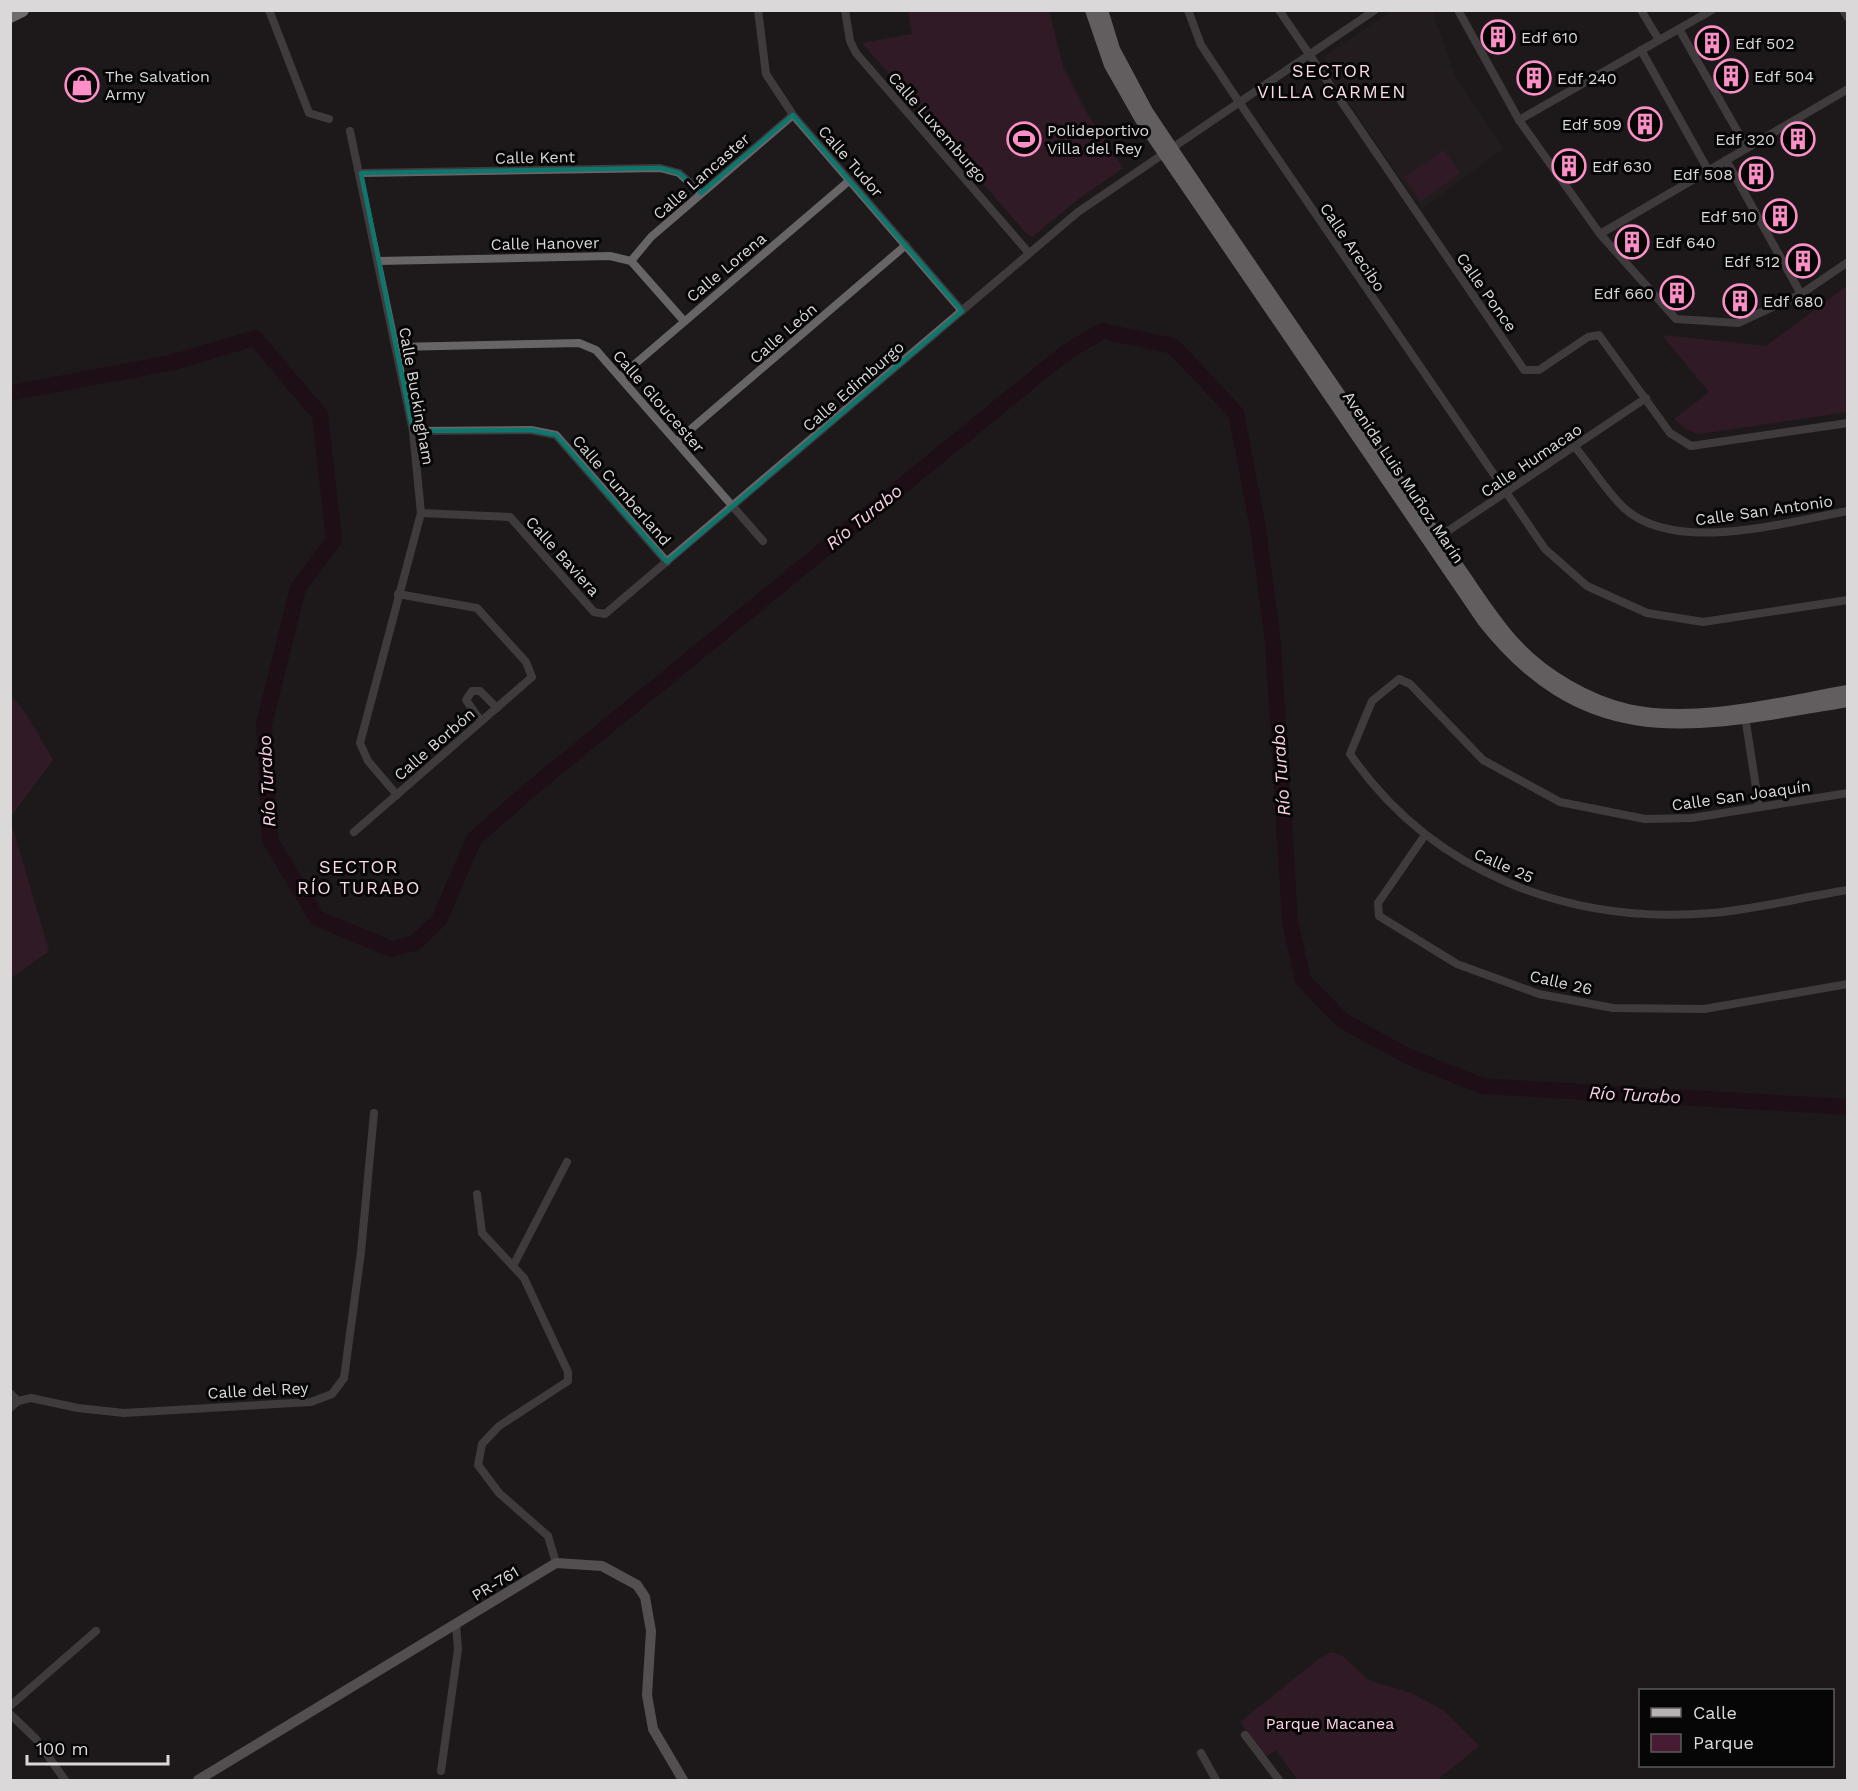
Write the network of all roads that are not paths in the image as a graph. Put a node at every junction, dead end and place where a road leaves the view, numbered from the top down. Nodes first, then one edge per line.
1 (22, 10) edge
2 (269, 10) edge
3 (758, 10) edge
4 (845, 10) edge
5 (1091, 10) edge
6 (1102, 10) edge
7 (1188, 10) edge
8 (1279, 10) edge
9 (1375, 10) edge
10 (1458, 10) edge
11 (1641, 10) edge
12 (1712, 10) edge
13 (1843, 10) edge
14 (10, 16) edge
15 (1848, 18) edge
16 (1679, 28) junction
17 (1659, 40) junction
18 (1641, 50) junction
19 (1309, 55) junction
20 (1848, 89) edge
21 (1239, 102) junction
22 (793, 115) junction
23 (329, 119) dead end
24 (1519, 120) junction
25 (350, 131) dead end
26 (1747, 148) junction
27 (1168, 151) junction
28 (1726, 160) junction
29 (1708, 170) junction
30 (361, 174) junction
31 (850, 180) junction
32 (701, 193) junction
33 (1600, 234) junction
34 (906, 245) junction
35 (1028, 252) junction
36 (378, 261) junction
37 (631, 261) junction
38 (1848, 262) edge
39 (1801, 294) junction
40 (962, 310) junction
41 (684, 321) junction
42 (396, 347) junction
43 (621, 376) junction
44 (1646, 398) junction
45 (1848, 423) edge
46 (413, 431) junction
47 (677, 441) junction
48 (1575, 447) junction
49 (1506, 493) junction
50 (733, 506) junction
51 (1848, 512) edge
52 (421, 513) junction
53 (763, 541) dead end
54 (1434, 541) junction
55 (667, 562) junction
56 (398, 594) junction
57 (1848, 600) edge
58 (612, 610) joint
59 (1848, 691) edge
60 (1424, 698) joint
61 (1848, 701) edge
62 (497, 708) junction
63 (1744, 713) junction
64 (481, 721) junction
65 (1848, 793) edge
66 (397, 795) junction
67 (1759, 807) junction
68 (354, 832) dead end
69 (1425, 835) junction
70 (1848, 890) edge
71 (1848, 984) edge
72 (374, 1113) dead end
73 (567, 1162) dead end
74 (477, 1194) dead end
75 (513, 1266) junction
76 (10, 1393) edge
77 (18, 1401) junction
78 (10, 1408) edge
79 (556, 1563) junction
80 (456, 1624) junction
81 (96, 1630) dead end
82 (10, 1706) edge
83 (10, 1714) edge
84 (1245, 1735) dead end
85 (1201, 1753) dead end
86 (441, 1771) dead end
87 (64, 1780) edge
88 (198, 1780) edge
89 (683, 1780) edge
90 (1216, 1780) edge
91 (1279, 1780) edge

1 - 14 highway
2 - 23 street
3 - 22 street, Calle Tudor
4 - 35 street, Calle Luxemburgo
5 - 27 main road, Avenida Luis Muñoz Marín
6 - 27 main road, Avenida Luis Muñoz Marín
7 - 21 street, Calle Arecibo
8 - 19 street, Calle Ponce
9 - 19 street, Calle Edimburgo
10 - 24 street
11 - 17 street
12 - 16 street
13 - 15 street
16 - 17 street
16 - 26 street
17 - 18 street
18 - 24 street
18 - 29 street
19 - 21 street, Calle Edimburgo
19 - 44 street, Calle Ponce
20 - 26 street
21 - 27 street, Calle Edimburgo
21 - 49 street, Calle Arecibo
22 - 31 street, Calle Tudor
22 - 32 street, Calle Lancaster
24 - 33 street
25 - 30 street, Calle Buckingham
26 - 28 street
27 - 35 street, Calle Edimburgo
27 - 54 main road, Avenida Luis Muñoz Marín
28 - 29 street
28 - 39 street
29 - 33 street
30 - 32 street, Calle Kent
30 - 36 street, Calle Buckingham
31 - 34 street, Calle Tudor
31 - 41 street, Calle Lorena
32 - 37 street, Calle Lancaster
33 - 39 street
34 - 40 street, Calle Tudor
34 - 47 street, Calle León
35 - 40 street, Calle Edimburgo
36 - 37 street, Calle Hanover
36 - 42 street, Calle Buckingham
37 - 41 street
38 - 39 street
40 - 50 street, Calle Edimburgo
41 - 43 street, Calle Lorena
42 - 43 street, Calle Gloucester
42 - 46 street, Calle Buckingham
43 - 47 street, Calle Gloucester
44 - 45 street, Calle Ponce
44 - 48 street, Calle Humacao
46 - 52 street, Calle Buckingham
46 - 55 street, Calle Cumberland
47 - 50 street, Calle Gloucester
48 - 49 street, Calle Humacao
48 - 51 street, Calle San Antonio
49 - 54 street, Calle Humacao
49 - 57 street, Calle Arecibo
50 - 53 street, Calle Gloucester
50 - 55 street, Calle Edimburgo
52 - 56 street, Calle Buckingham
52 - 58 street, Calle Baviera
54 - 63 main road, Avenida Luis Muñoz Marín
55 - 58 street, Calle Edimburgo
56 - 62 street, Calle Borbón
56 - 66 street, Calle Buckingham
59 - 63 main road, Avenida Luis Muñoz Marín
60 - 67 street, Calle San Joaquín
60 - 69 street, Calle 25
61 - 63 main road, Avenida Luis Muñoz Marín
62 - 64 street, Calle Borbón
62 - 64 street
63 - 67 street
64 - 66 street, Calle Borbón
65 - 67 street, Calle San Joaquín
66 - 68 street, Calle Borbón
69 - 70 street, Calle 25
69 - 71 street, Calle 26
72 - 77 street, Calle del Rey
73 - 75 street
74 - 75 street
75 - 79 street
76 - 77 street
77 - 78 street
79 - 80 street, PR-761 / PR-761
79 - 89 street
80 - 86 street
80 - 88 street, PR-761 / PR-761
81 - 82 street
83 - 87 street
84 - 91 street
85 - 90 street

